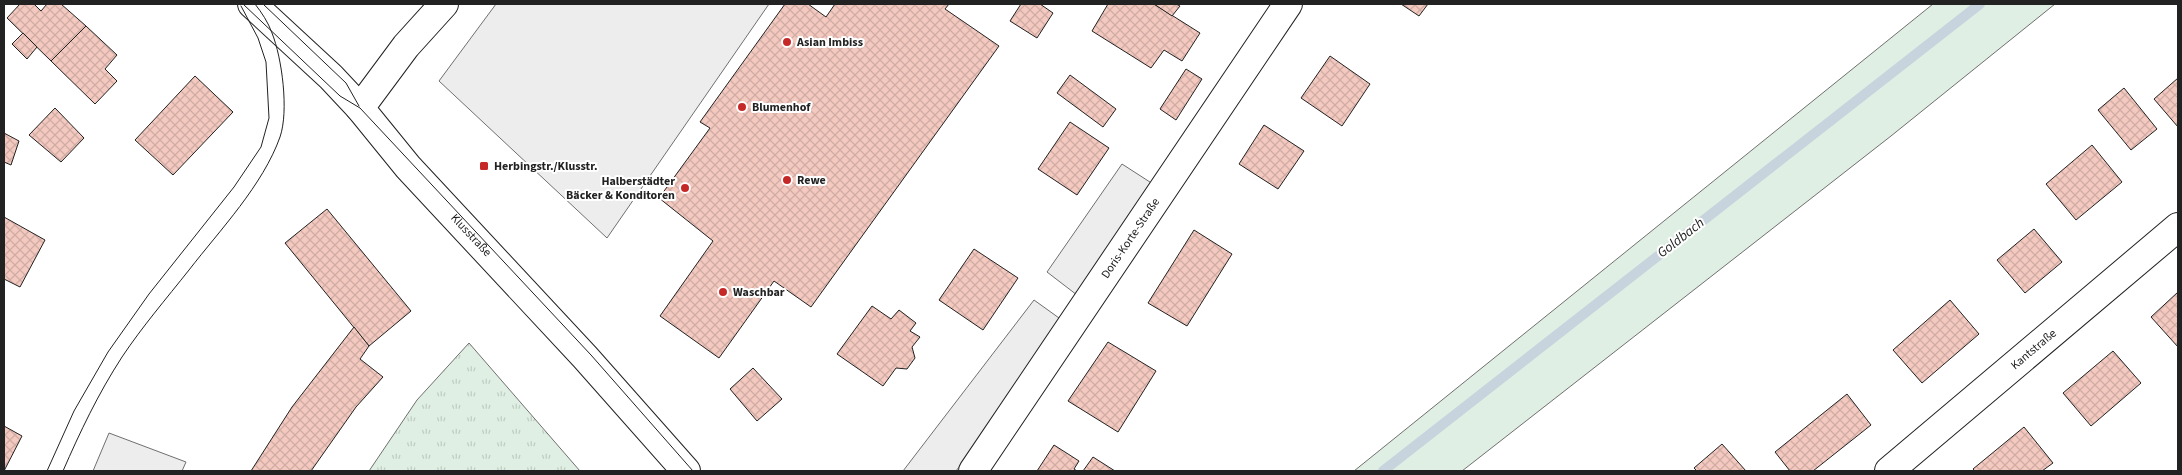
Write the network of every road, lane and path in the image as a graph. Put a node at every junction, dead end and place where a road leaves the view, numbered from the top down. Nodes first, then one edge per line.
1 (252, 4) edge
2 (444, 4) edge
3 (1288, 4) edge
4 (360, 108) junction
5 (2178, 227) edge
6 (686, 471) edge
7 (973, 471) edge
8 (1889, 471) edge

1 - 4 street, Klusstraße
2 - 4 street
3 - 7 street, Doris-Korte-Straße
4 - 6 street, Klusstraße
5 - 8 street, Kantstraße

